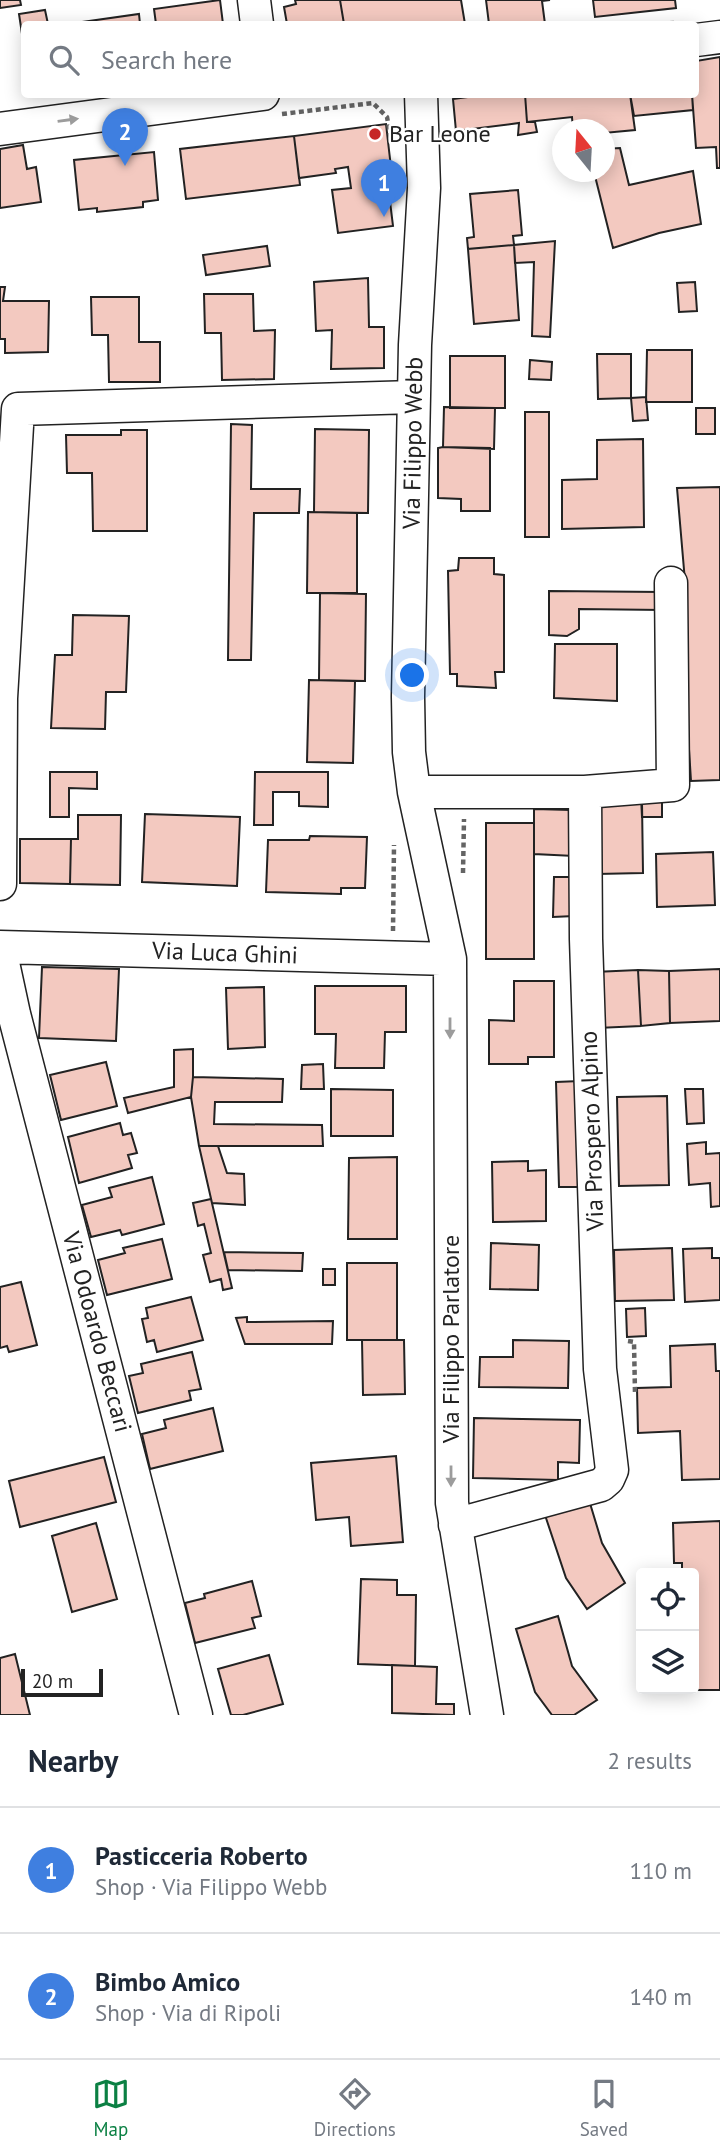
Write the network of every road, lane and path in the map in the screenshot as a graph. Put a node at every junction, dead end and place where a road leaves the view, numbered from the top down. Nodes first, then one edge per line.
1 (254, 0) edge
2 (257, 21) edge
3 (720, 37) edge
4 (699, 40) edge
5 (234, 98) edge
6 (421, 98) edge
7 (373, 103) dead end
8 (387, 117) dead end
9 (0, 130) edge
10 (414, 397) junction
11 (671, 583) dead end
12 (414, 792) junction
13 (585, 792) junction
14 (0, 884) edge
15 (0, 948) edge
16 (450, 959) junction
17 (455, 1525) junction
18 (197, 1715) edge
19 (487, 1715) edge

1 - 2 street
3 - 4 street
9 -> 5 street
6 - 10 street, Via Filippo Webb
7 - 8 path
10 - 12 street, Via Filippo Webb
10 - 14 street
11 - 13 street
12 - 13 street
12 - 16 street, Via Filippo Webb
13 - 17 street, Via Prospero Alpino
15 - 16 street, Via Luca Ghini
15 - 18 street, Via Odoardo Beccari
16 -> 17 street, Via Filippo Parlatore
17 - 19 street, Via Filippo Parlatore

